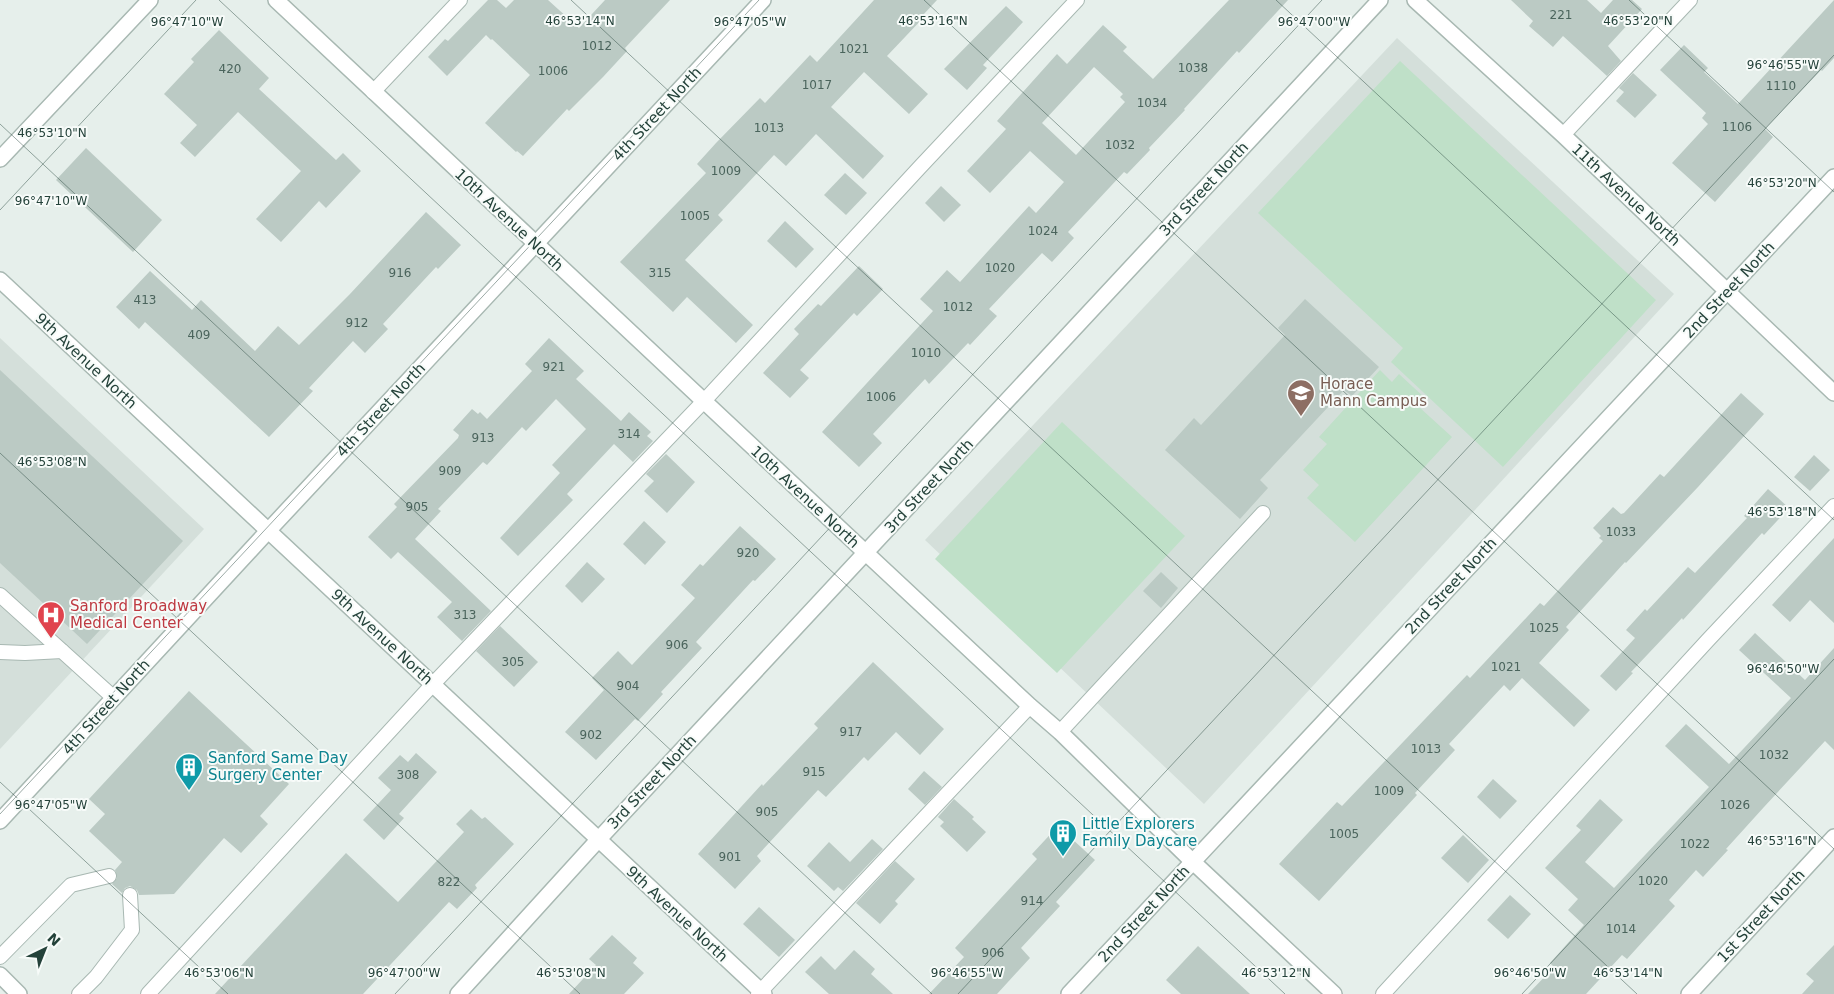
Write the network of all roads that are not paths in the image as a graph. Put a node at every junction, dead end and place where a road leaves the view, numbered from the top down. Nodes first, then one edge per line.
1 (150, 0) edge
2 (276, 0) edge
3 (460, 0) edge
4 (763, 0) edge
5 (1076, 0) edge
6 (1380, 0) edge
7 (1415, 0) edge
8 (1690, 0) edge
9 (373, 92) junction
10 (1563, 135) junction
11 (0, 159) edge
12 (1834, 177) edge
13 (535, 244) junction
14 (0, 280) edge
15 (1727, 292) junction
16 (1834, 393) edge
17 (704, 401) junction
18 (1834, 506) edge
19 (1263, 513) dead end
20 (268, 531) junction
21 (866, 553) junction
22 (0, 595) edge
23 (62, 651) junction
24 (0, 652) edge
25 (432, 684) junction
26 (114, 698) junction
27 (1030, 706) junction
28 (1060, 732) junction
29 (0, 821) edge
30 (1834, 837) edge
31 (598, 840) junction
32 (1192, 862) junction
33 (109, 876) dead end
34 (130, 895) dead end
35 (0, 958) edge
36 (0, 975) edge
37 (761, 993) edge
38 (19, 994) edge
39 (79, 994) edge
40 (148, 994) edge
41 (458, 994) edge
42 (1069, 994) edge
43 (1334, 994) edge
44 (1383, 994) edge
45 (1688, 994) edge

1 - 11 street
2 - 9 street, 10th Avenue North
3 - 9 lane
4 - 13 street, 4th Street North
5 - 17 lane
6 - 21 street, 3rd Street North
7 - 10 street, 11th Avenue North
8 - 10 lane
9 - 13 street, 10th Avenue North
10 - 15 street, 11th Avenue North
12 - 15 street, 2nd Street North
13 - 17 street, 10th Avenue North
13 - 20 street, 4th Street North
14 - 20 street, 9th Avenue North
15 - 16 street, 11th Avenue North
15 - 32 street, 2nd Street North
17 - 21 street, 10th Avenue North
17 - 25 lane
18 - 44 lane
19 - 28 lane
20 - 25 street, 9th Avenue North
20 - 26 street, 4th Street North
21 - 27 street, 10th Avenue North
21 - 31 street, 3rd Street North
22 - 23 lane
23 - 24 lane
23 - 26 lane
25 - 31 street, 9th Avenue North
25 - 40 lane
26 - 29 street, 4th Street North
27 - 28 street, 10th Avenue North
27 - 37 lane
28 - 32 street, 10th Avenue North
30 - 45 street, 1st Street North
31 - 37 street, 9th Avenue North
31 - 41 street, 3rd Street North
32 - 42 street, 2nd Street North
32 - 43 street, 10th Avenue North
33 - 35 lane
34 - 39 lane
36 - 38 street

